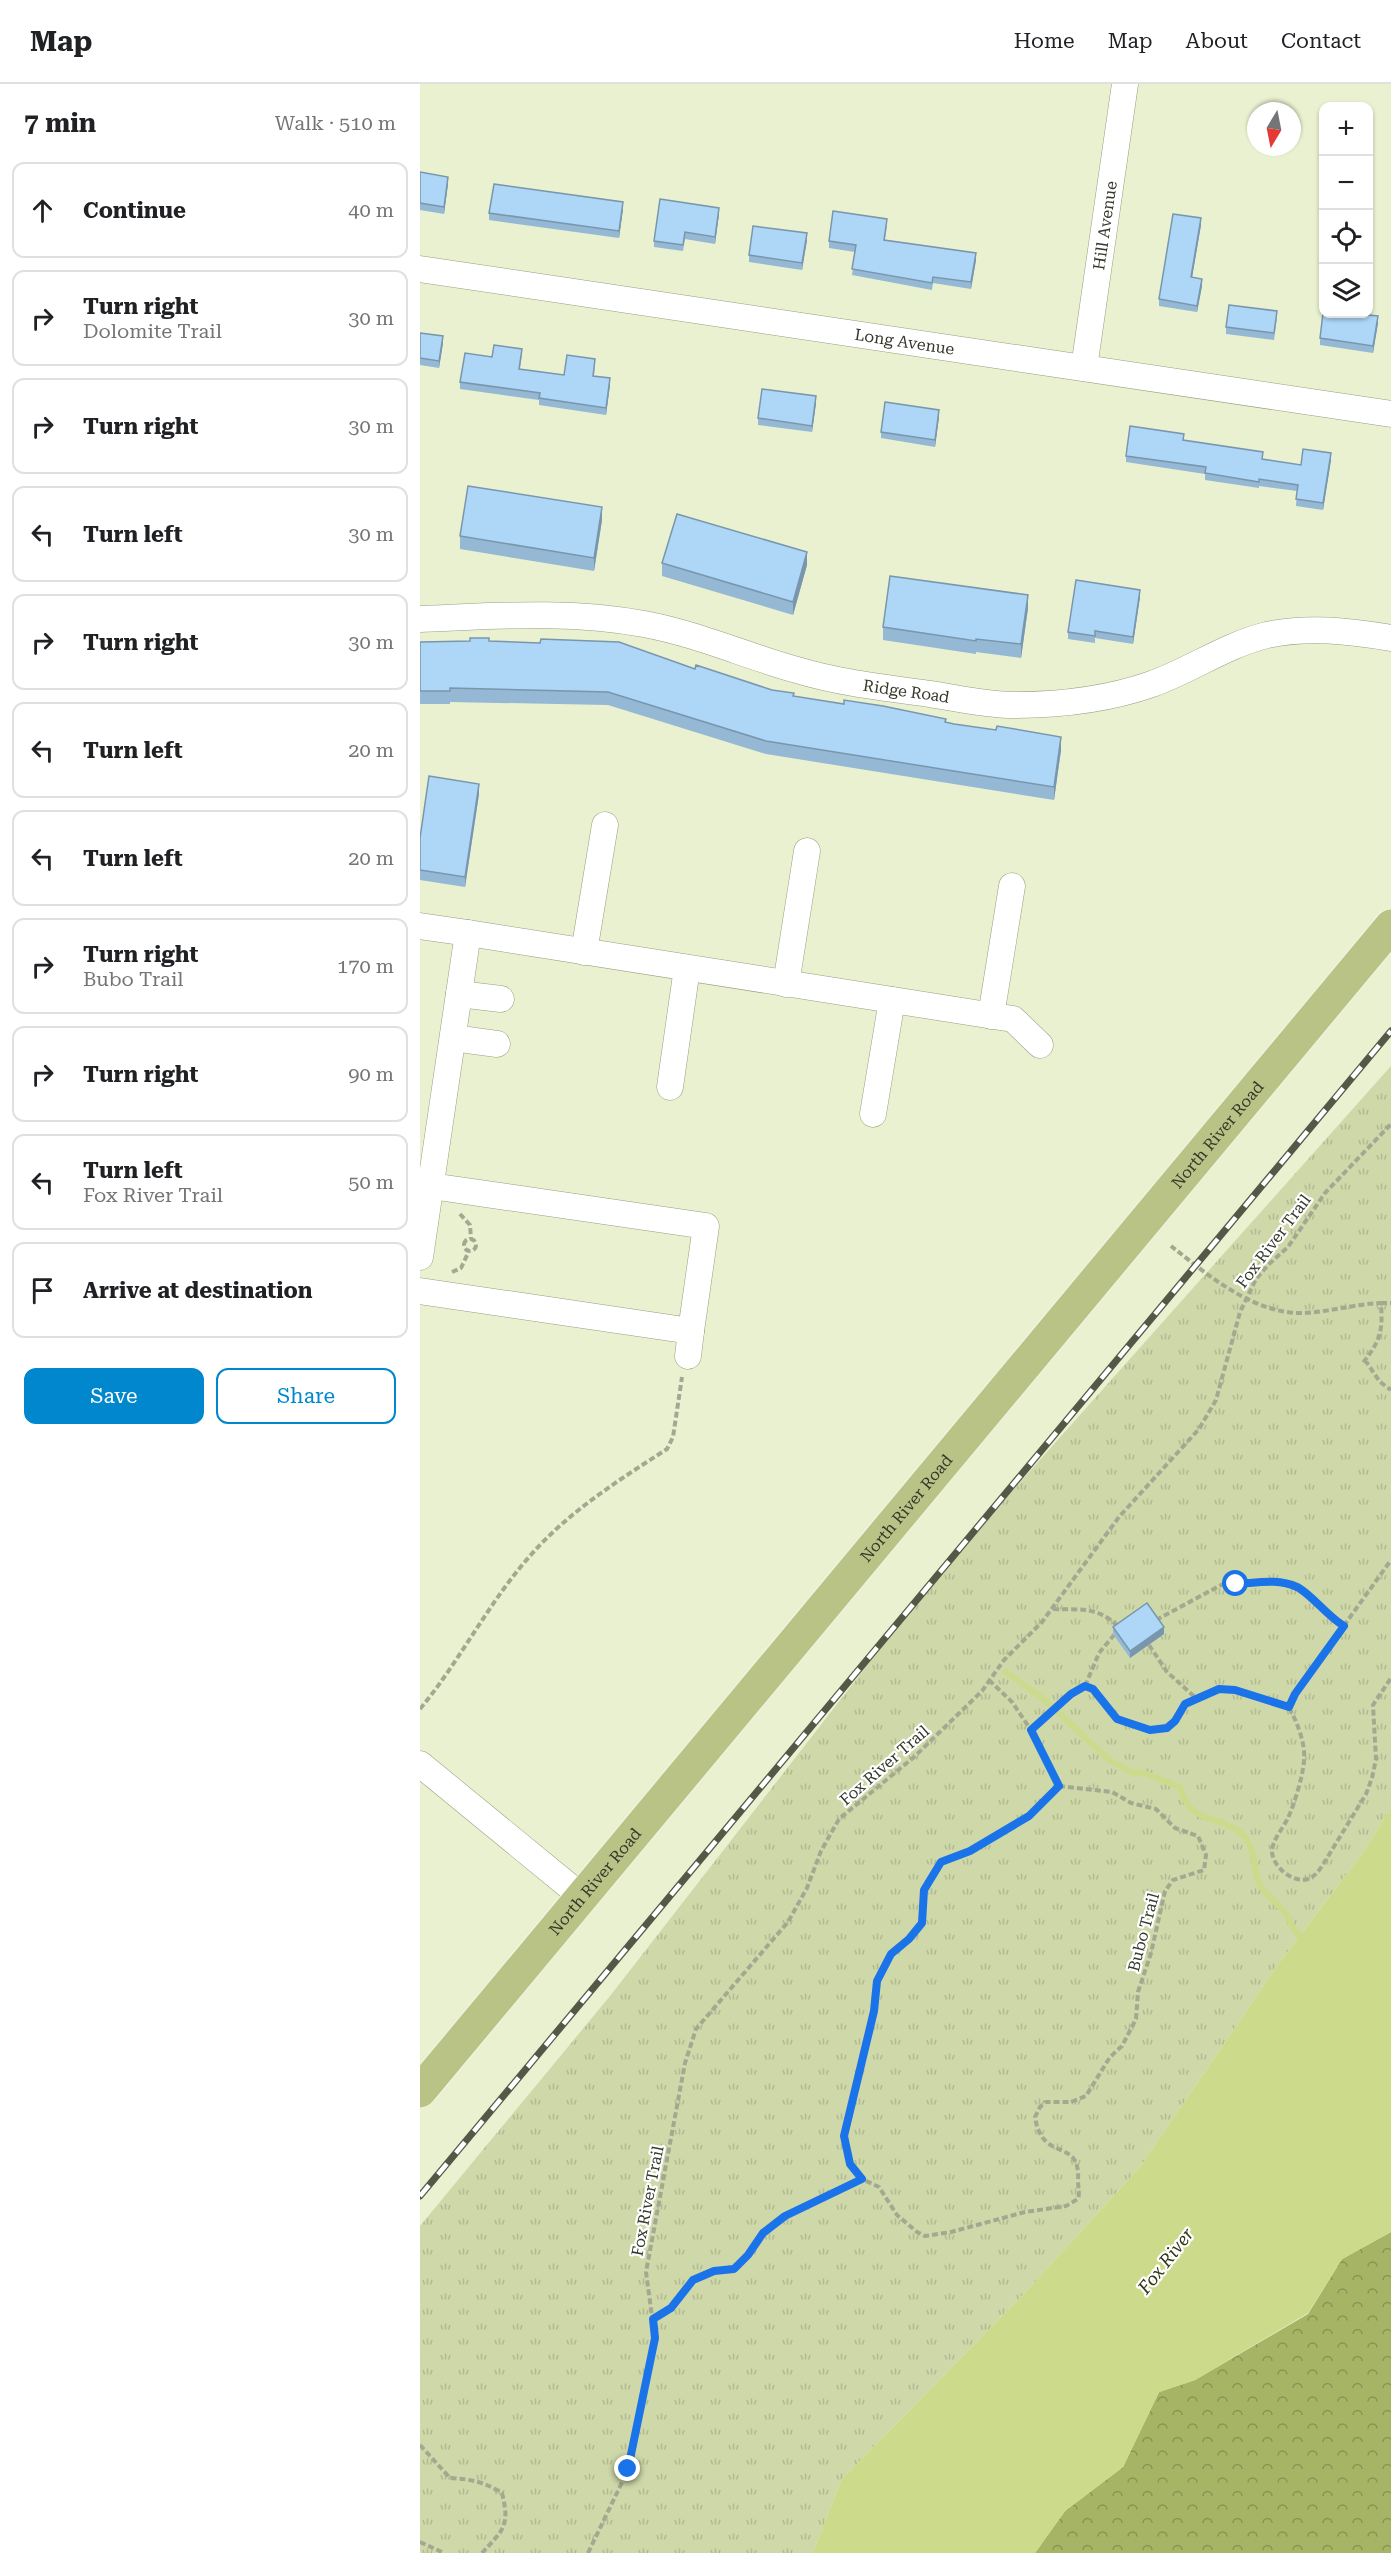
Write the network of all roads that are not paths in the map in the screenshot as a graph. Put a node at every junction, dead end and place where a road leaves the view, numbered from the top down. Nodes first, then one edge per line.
1 (1125, 84) edge
2 (420, 269) edge
3 (1084, 368) junction
4 (1391, 414) edge
5 (420, 619) edge
6 (1391, 638) edge
7 (604, 825) dead end
8 (807, 851) dead end
9 (1012, 886) dead end
10 (420, 926) edge
11 (1391, 926) edge
12 (468, 933) junction
13 (584, 952) junction
14 (687, 968) junction
15 (786, 984) junction
16 (459, 994) junction
17 (501, 999) dead end
18 (892, 1000) junction
19 (991, 1016) junction
20 (453, 1038) junction
21 (497, 1044) dead end
22 (1040, 1045) dead end
23 (670, 1087) dead end
24 (873, 1114) dead end
25 (428, 1149) edge
26 (431, 1186) junction
27 (420, 1257) edge
28 (420, 1291) edge
29 (691, 1331) junction
30 (688, 1356) road end
31 (420, 1764) edge
32 (581, 1896) junction
33 (420, 2091) edge

1 - 3 street, Hill Avenue
2 - 3 street, Long Avenue
3 - 4 street, Long Avenue
5 - 6 street, Ridge Road
7 - 13 street
8 - 15 street
9 - 19 street
10 - 12 street
11 - 32 main road, North River Road
12 - 13 street
12 - 16 street
13 - 14 street
14 - 15 street
14 - 23 street
15 - 18 street
16 - 17 street
16 - 20 street
18 - 19 street
18 - 24 street
19 - 22 street
20 - 21 street
20 - 25 street
25 - 26 street
26 - 27 street
26 - 29 street
28 - 29 street
29 - 30 street
31 - 32 street
32 - 33 main road, North River Road

